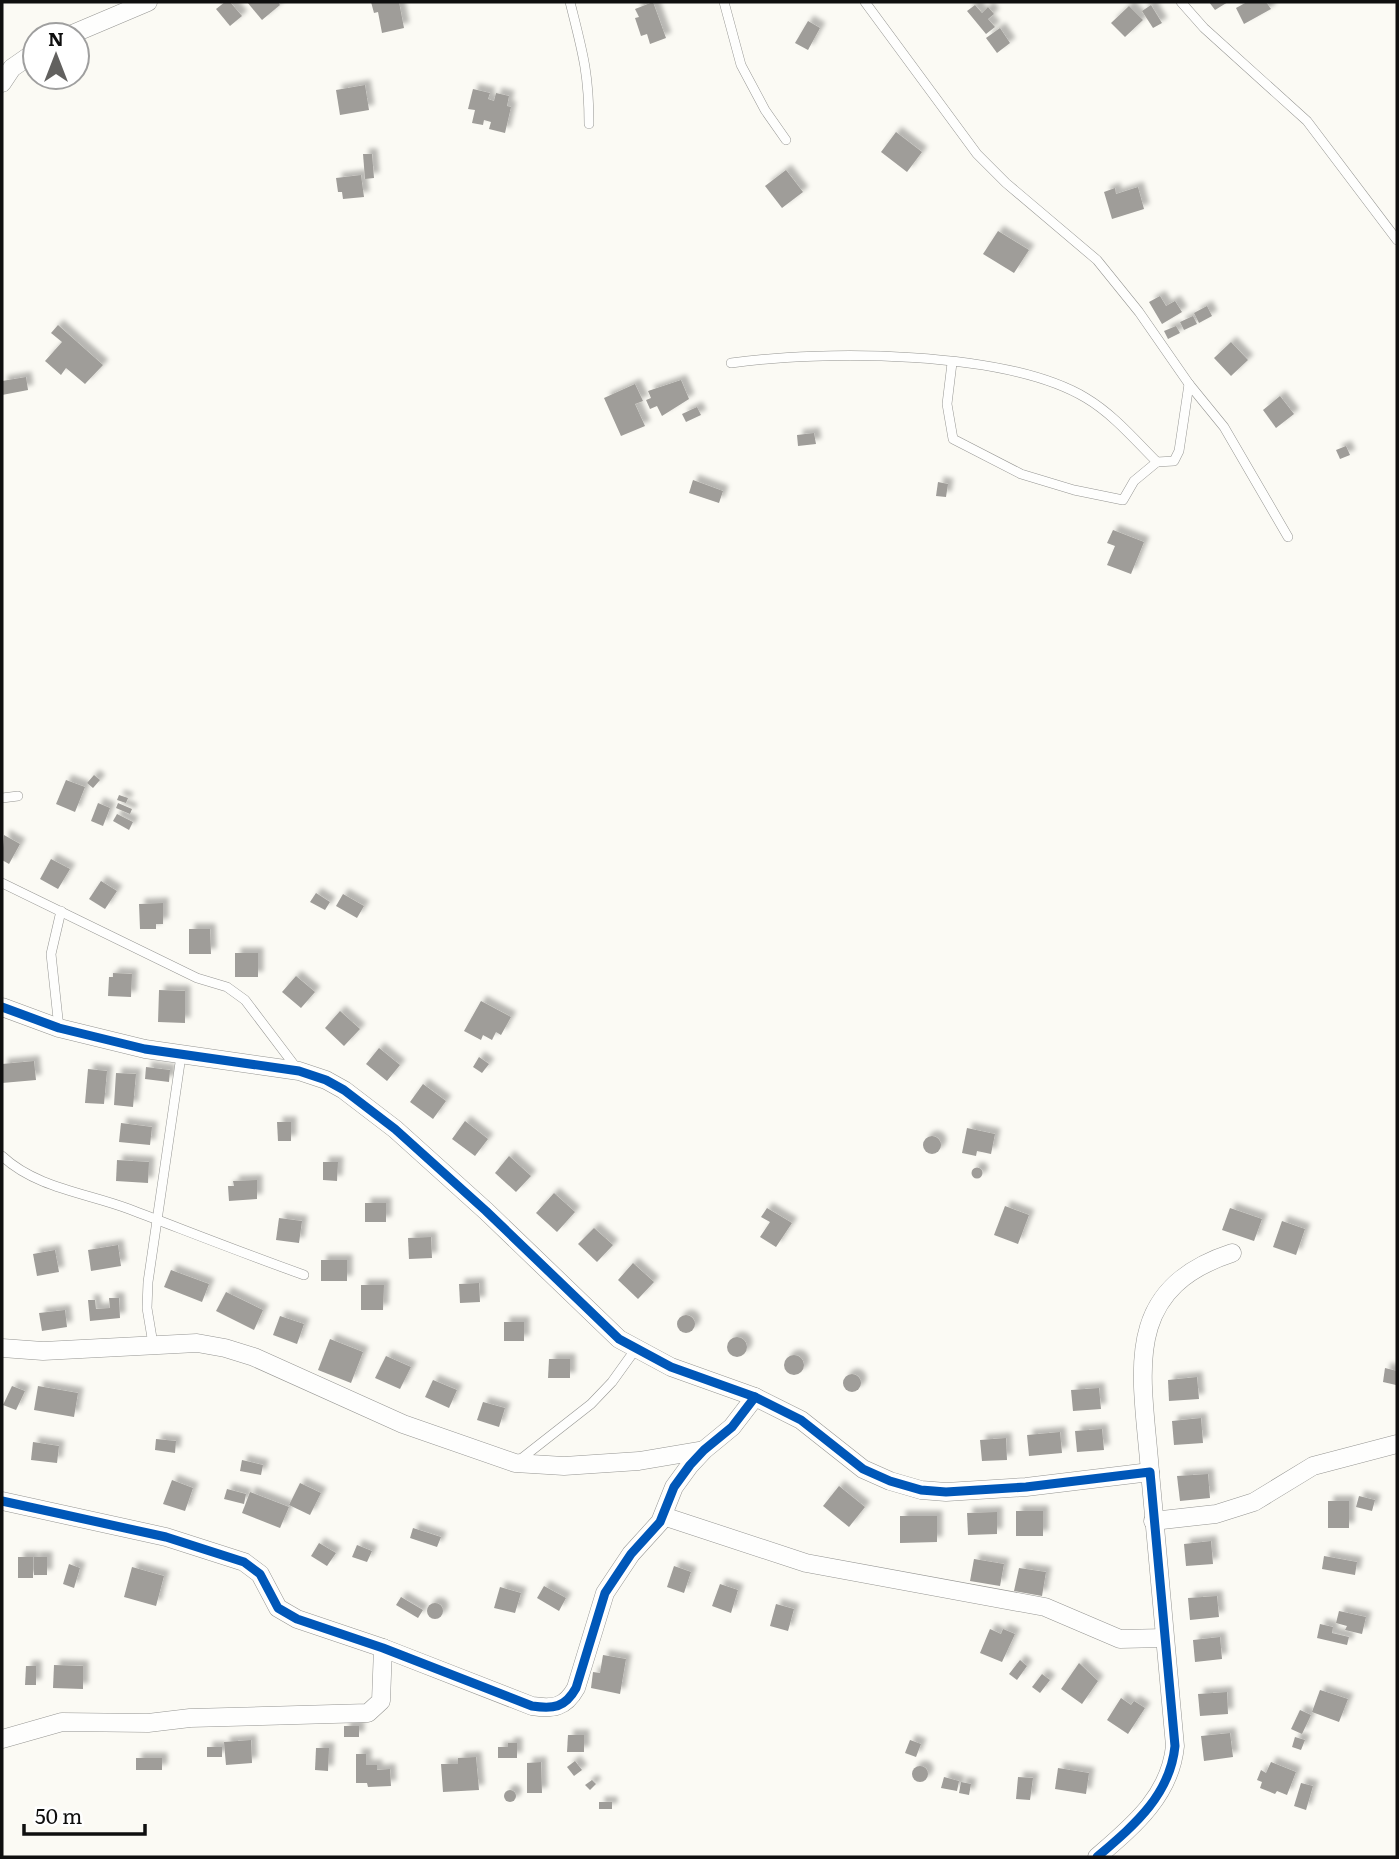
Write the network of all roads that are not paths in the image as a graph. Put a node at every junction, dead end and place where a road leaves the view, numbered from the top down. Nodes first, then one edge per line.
1 (148, 2) edge
2 (570, 2) edge
3 (724, 2) edge
4 (865, 2) edge
5 (1181, 2) edge
6 (91, 26) edge
7 (21, 62) edge
8 (2, 83) edge
9 (589, 124) dead end
10 (786, 141) dead end
11 (1397, 240) edge
12 (731, 363) dead end
13 (952, 363) junction
14 (1189, 384) junction
15 (1157, 462) junction
16 (1288, 537) dead end
17 (18, 796) dead end
18 (2, 798) edge
19 (2, 883) edge
20 (61, 911) junction
21 (2, 1007) edge
22 (59, 1028) junction
23 (181, 1056) junction
24 (299, 1071) junction
25 (2, 1156) edge
26 (157, 1221) junction
27 (1232, 1254) dead end
28 (304, 1275) dead end
29 (153, 1344) junction
30 (2, 1348) edge
31 (635, 1350) junction
32 (755, 1398) junction
33 (1397, 1444) edge
34 (704, 1450) junction
35 (515, 1463) junction
36 (1150, 1472) junction
37 (2, 1501) edge
38 (663, 1516) junction
39 (1153, 1521) junction
40 (1164, 1639) junction
41 (383, 1648) junction
42 (2, 1739) edge
43 (1097, 1857) edge

1 - 6 street
2 - 9 lane
3 - 10 lane
4 - 14 lane
5 - 11 lane
7 - 8 street
12 - 13 lane
13 - 15 lane
13 - 15 lane
14 - 15 lane
14 - 16 lane
17 - 18 lane
19 - 20 lane
20 - 22 lane
20 - 24 lane
21 - 22 street
22 - 23 street
23 - 24 street
23 - 26 lane
24 - 31 street
25 - 26 lane
26 - 28 lane
26 - 29 lane
27 - 36 street
29 - 30 street
29 - 35 street
31 - 32 street
31 - 35 lane
32 - 34 street
32 - 36 street
33 - 39 street
34 - 35 street
34 - 38 street
36 - 39 street
37 - 41 street
38 - 40 street
38 - 41 street
39 - 40 street
40 - 43 street
41 - 42 street

